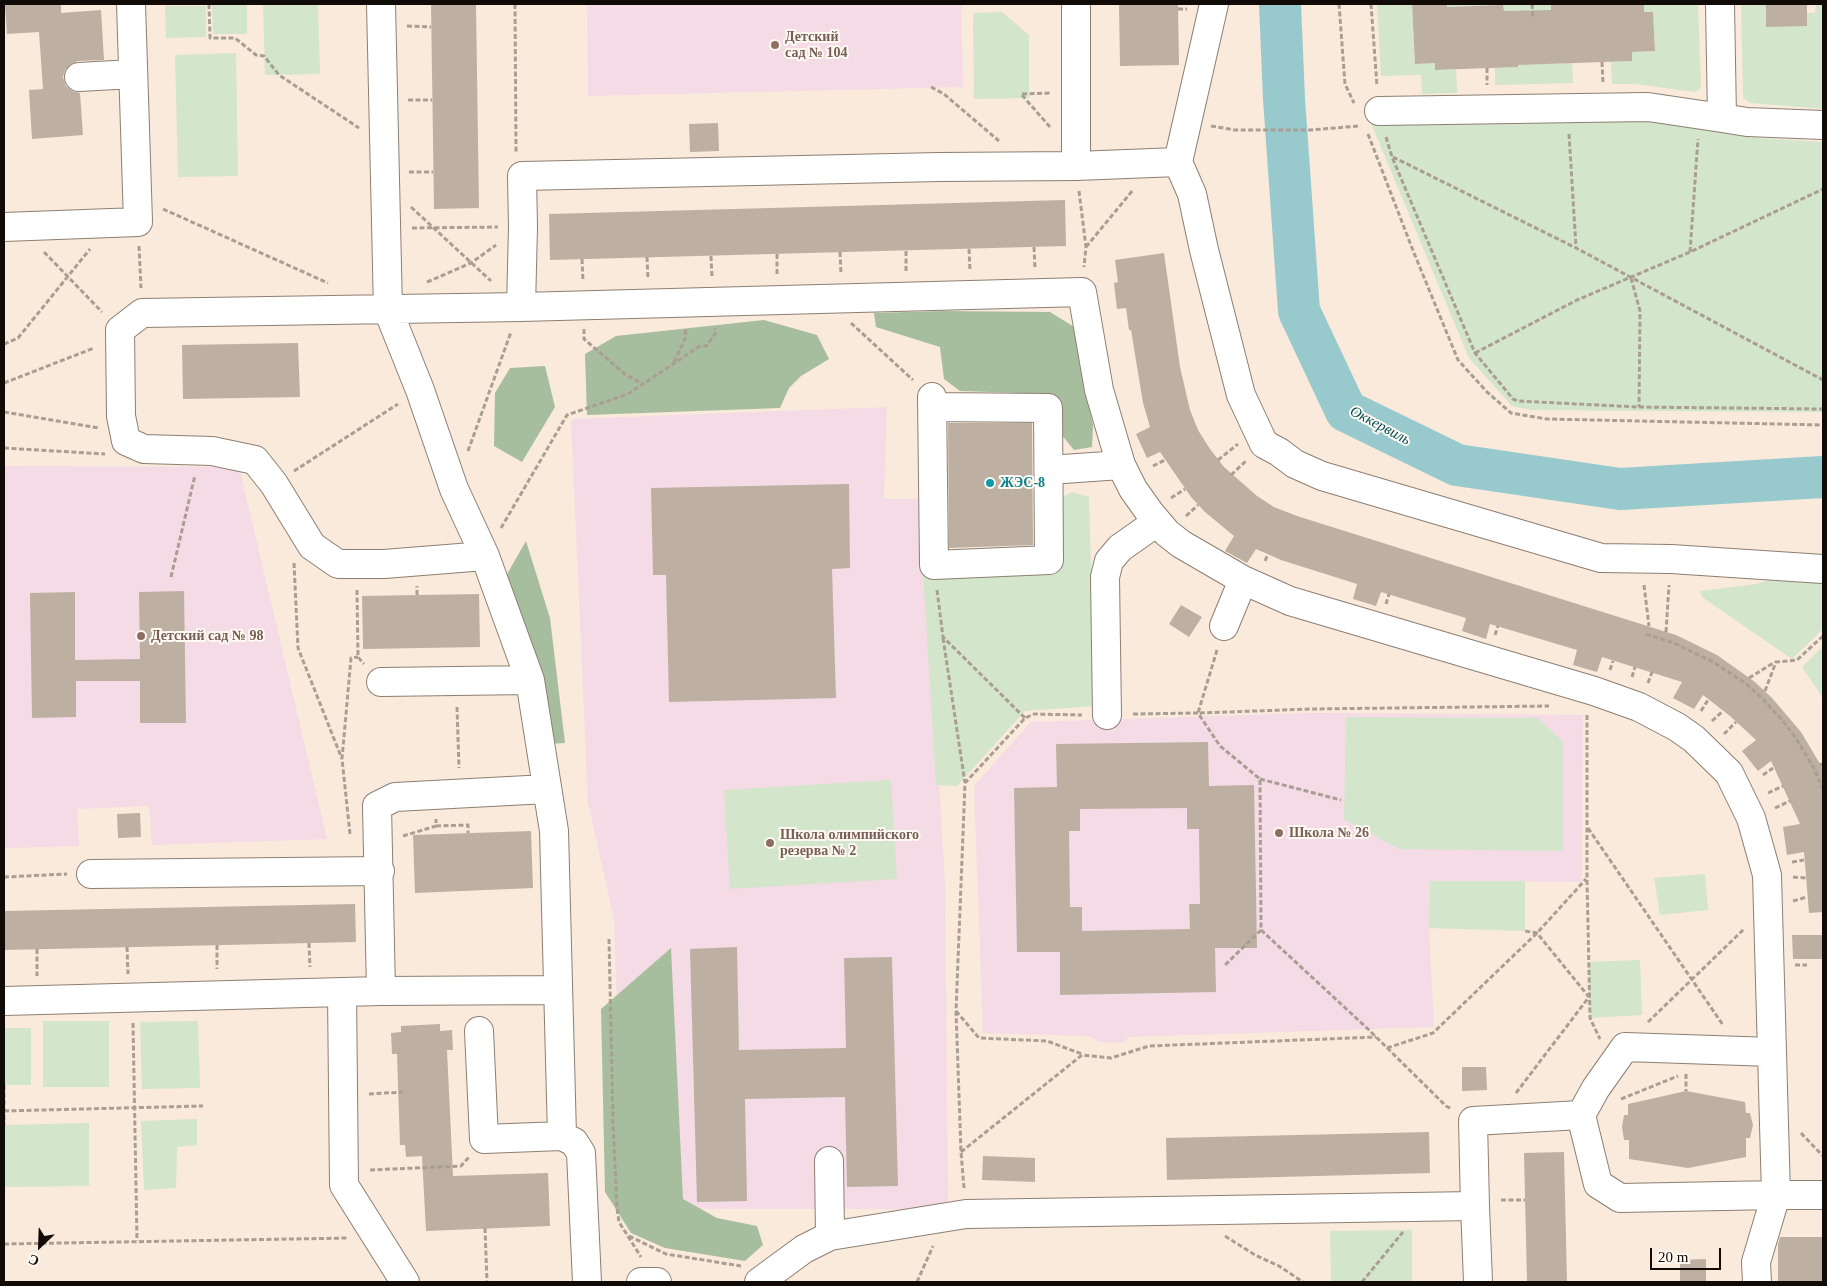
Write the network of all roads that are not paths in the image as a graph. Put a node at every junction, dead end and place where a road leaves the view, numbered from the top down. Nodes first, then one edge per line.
1 (131, 4) edge
2 (381, 4) edge
3 (1076, 4) edge
4 (1214, 4) edge
5 (1720, 4) edge
6 (133, 74) junction
7 (79, 77) dead end
8 (1368, 110) road end
9 (1722, 118) junction
10 (1823, 125) edge
11 (1167, 162) junction
12 (1076, 166) junction
13 (11, 227) edge
14 (387, 304) junction
15 (521, 307) junction
16 (1120, 464) junction
17 (1049, 470) junction
18 (1157, 522) junction
19 (485, 556) junction
20 (1823, 569) edge
21 (1243, 580) junction
22 (1224, 626) road end
23 (530, 680) junction
24 (381, 682) road end
25 (1107, 715) road end
26 (547, 789) junction
27 (367, 871) junction
28 (90, 874) road end
29 (558, 990) junction
30 (381, 991) junction
31 (342, 992) junction
32 (4, 1001) edge
33 (479, 1031) dead end
34 (1772, 1052) junction
35 (1581, 1114) junction
36 (562, 1136) junction
37 (829, 1161) dead end
38 (1823, 1195) edge
39 (1776, 1196) junction
40 (1475, 1206) junction
41 (830, 1236) junction
42 (752, 1274) edge
43 (405, 1282) edge
44 (586, 1282) edge
45 (641, 1282) edge
46 (657, 1282) edge
47 (1478, 1282) edge
48 (1757, 1282) edge

1 - 6 lane
2 - 14 lane
3 - 12 lane
4 - 11 lane
5 - 9 lane
6 - 7 lane
6 - 13 lane
8 - 9 lane
9 - 10 lane
11 - 12 lane
11 - 20 lane
12 - 15 lane
14 - 15 lane
14 - 19 lane
14 - 19 lane
15 - 16 lane
16 - 17 lane
16 - 18 lane
17 - 17 lane
18 - 21 lane
18 - 25 lane
19 - 23 lane
21 - 22 lane
21 - 34 lane
23 - 24 lane
23 - 26 lane
26 - 27 lane
26 - 29 lane
27 - 28 lane
27 - 30 lane
29 - 30 lane
29 - 36 lane
30 - 31 lane
31 - 32 lane
31 - 43 lane
33 - 36 lane
34 - 35 lane
34 - 39 lane
35 - 39 lane
35 - 40 lane
36 - 44 lane
37 - 41 lane
38 - 39 lane
39 - 48 lane
40 - 41 lane
40 - 47 lane
41 - 42 lane
45 - 46 lane

